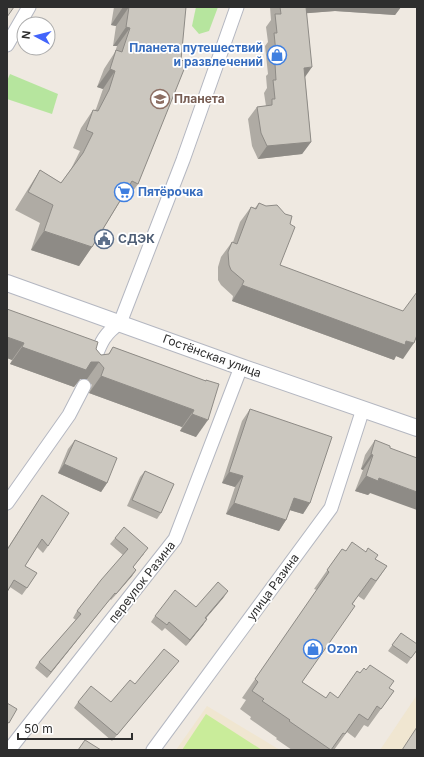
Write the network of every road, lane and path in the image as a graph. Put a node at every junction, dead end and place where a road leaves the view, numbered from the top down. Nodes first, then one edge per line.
1 (29, 7) edge
2 (237, 7) edge
3 (7, 44) edge
4 (7, 283) edge
5 (120, 323) junction
6 (92, 365) edge
7 (241, 367) junction
8 (84, 386) edge
9 (363, 409) junction
10 (417, 428) edge
11 (7, 503) edge
12 (9, 750) edge
13 (153, 750) edge

1 - 3 street
2 - 5 street
4 - 5 street, Гостёнская улица
5 - 6 street
5 - 7 street, Гостёнская улица
7 - 9 street, Гостёнская улица
7 - 12 street, переулок Разина
8 - 11 street
9 - 10 street, Гостёнская улица
9 - 13 street, улица Разина

